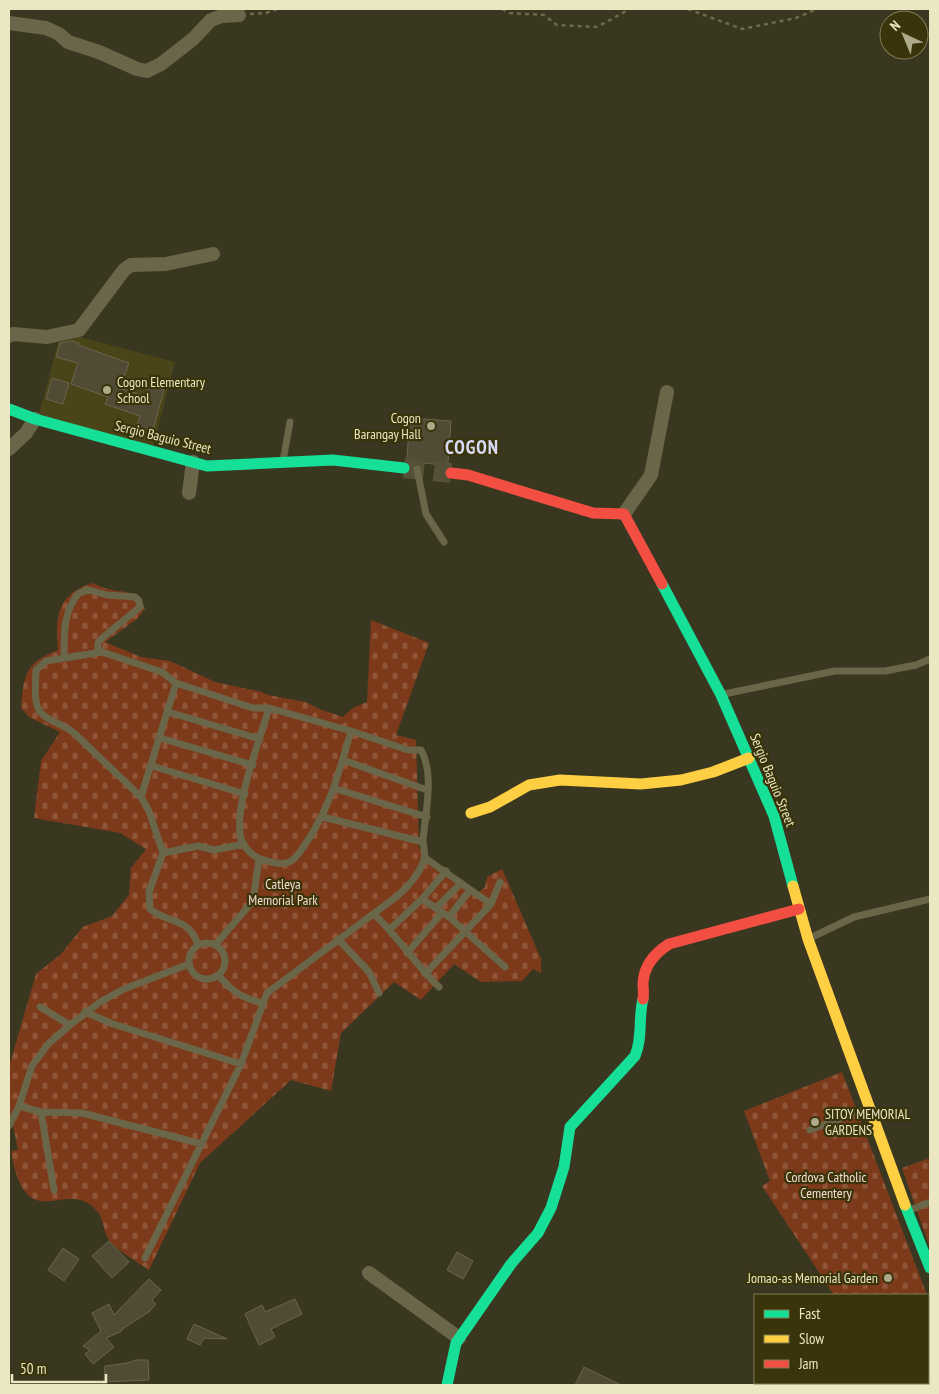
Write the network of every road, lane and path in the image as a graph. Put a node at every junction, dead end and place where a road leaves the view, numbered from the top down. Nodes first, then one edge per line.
1 (277, 9) edge
2 (502, 9) edge
3 (630, 9) edge
4 (688, 9) edge
5 (817, 9) edge
6 (239, 14) joint
7 (9, 23) edge
8 (213, 254) dead end
9 (9, 336) edge
10 (667, 392) dead end
11 (9, 409) edge
12 (35, 419) junction
13 (290, 422) dead end
14 (9, 449) edge
15 (283, 461) junction
16 (194, 462) junction
17 (404, 468) tunnel mouth
18 (417, 469) dead end
19 (451, 473) tunnel mouth
20 (188, 493) dead end
21 (624, 514) junction
22 (444, 542) dead end
23 (98, 652) junction
24 (64, 658) junction
25 (930, 659) edge
26 (176, 684) junction
27 (721, 695) junction
28 (269, 708) junction
29 (168, 712) junction
30 (351, 731) junction
31 (160, 738) junction
32 (260, 739) junction
33 (749, 758) junction
34 (343, 760) junction
35 (253, 765) junction
36 (152, 766) junction
37 (333, 788) junction
38 (427, 790) junction
39 (244, 794) junction
40 (141, 797) junction
41 (471, 813) dead end
42 (323, 817) junction
43 (427, 817) junction
44 (423, 842) junction
45 (244, 844) junction
46 (163, 853) junction
47 (425, 858) junction
48 (259, 859) junction
49 (446, 871) junction
50 (500, 882) dead end
51 (461, 883) junction
52 (470, 890) junction
53 (422, 899) junction
54 (930, 899) edge
55 (491, 904) junction
56 (436, 908) junction
57 (799, 909) junction
58 (442, 913) junction
59 (374, 914) junction
60 (449, 917) junction
61 (390, 929) junction
62 (465, 932) junction
63 (338, 939) junction
64 (808, 939) junction
65 (215, 944) junction
66 (198, 945) junction
67 (407, 953) junction
68 (189, 964) junction
69 (505, 967) dead end
70 (425, 974) junction
71 (218, 975) junction
72 (439, 987) dead end
73 (379, 993) dead end
74 (262, 1003) junction
75 (40, 1007) dead end
76 (85, 1012) junction
77 (70, 1025) junction
78 (241, 1064) junction
79 (19, 1106) junction
80 (869, 1108) junction
81 (41, 1112) junction
82 (9, 1126) edge
83 (810, 1130) dead end
84 (202, 1144) junction
85 (54, 1190) dead end
86 (930, 1202) edge
87 (907, 1211) junction
88 (145, 1258) dead end
89 (930, 1268) edge
90 (370, 1272) dead end
91 (459, 1338) junction
92 (446, 1385) edge

1 - 6 path
2 - 3 path
4 - 5 path
6 - 7 street
8 - 9 street
10 - 21 street
11 - 12 street, Sergio Baguio Street
12 - 14 street
12 - 16 street, Sergio Baguio Street
13 - 15 lane
15 - 16 street, Sergio Baguio Street
15 - 17 street, Sergio Baguio Street
16 - 20 street
18 - 22 lane
19 - 21 street
21 - 27 street, Sergio Baguio Street
23 - 24 lane
23 - 24 lane
23 - 26 lane
24 - 40 lane
25 - 27 lane
26 - 28 lane
26 - 29 lane
27 - 33 street, Sergio Baguio Street
28 - 30 lane
28 - 32 lane
29 - 31 lane
29 - 32 lane
30 - 34 lane
30 - 38 lane
31 - 35 lane
31 - 36 lane
32 - 35 lane
33 - 41 street
33 - 57 street, Sergio Baguio Street
34 - 37 lane
34 - 38 lane
35 - 39 lane
36 - 39 lane
36 - 40 lane
37 - 42 lane
37 - 43 lane
38 - 43 lane
39 - 45 lane
40 - 46 lane
42 - 44 lane
42 - 48 lane
43 - 44 lane
44 - 47 lane
45 - 46 lane
45 - 48 lane
46 - 66 lane
47 - 49 lane
47 - 59 lane
48 - 65 lane
49 - 51 lane
49 - 53 lane
50 - 55 lane
51 - 52 lane
51 - 56 lane
52 - 55 lane
52 - 60 lane
53 - 56 lane
53 - 61 lane
54 - 64 lane
55 - 62 lane
56 - 58 lane
57 - 64 street, Sergio Baguio Street
57 - 91 street
58 - 60 lane
58 - 67 lane
59 - 61 lane
59 - 63 lane
60 - 62 lane
61 - 67 lane
62 - 69 lane
62 - 70 lane
63 - 73 lane
63 - 74 lane
64 - 80 street, Sergio Baguio Street
65 - 66 lane
65 - 71 lane
66 - 68 lane
67 - 70 lane
68 - 71 lane
68 - 76 lane
70 - 72 lane
71 - 74 lane
74 - 78 lane
75 - 77 lane
76 - 77 lane
76 - 78 lane
77 - 79 lane
78 - 84 lane
79 - 81 lane
79 - 82 lane
80 - 83 lane
80 - 87 street, Sergio Baguio Street
81 - 84 lane
81 - 85 lane
84 - 88 lane
86 - 87 lane
87 - 89 street, Sergio Baguio Street
90 - 91 street
91 - 92 street

